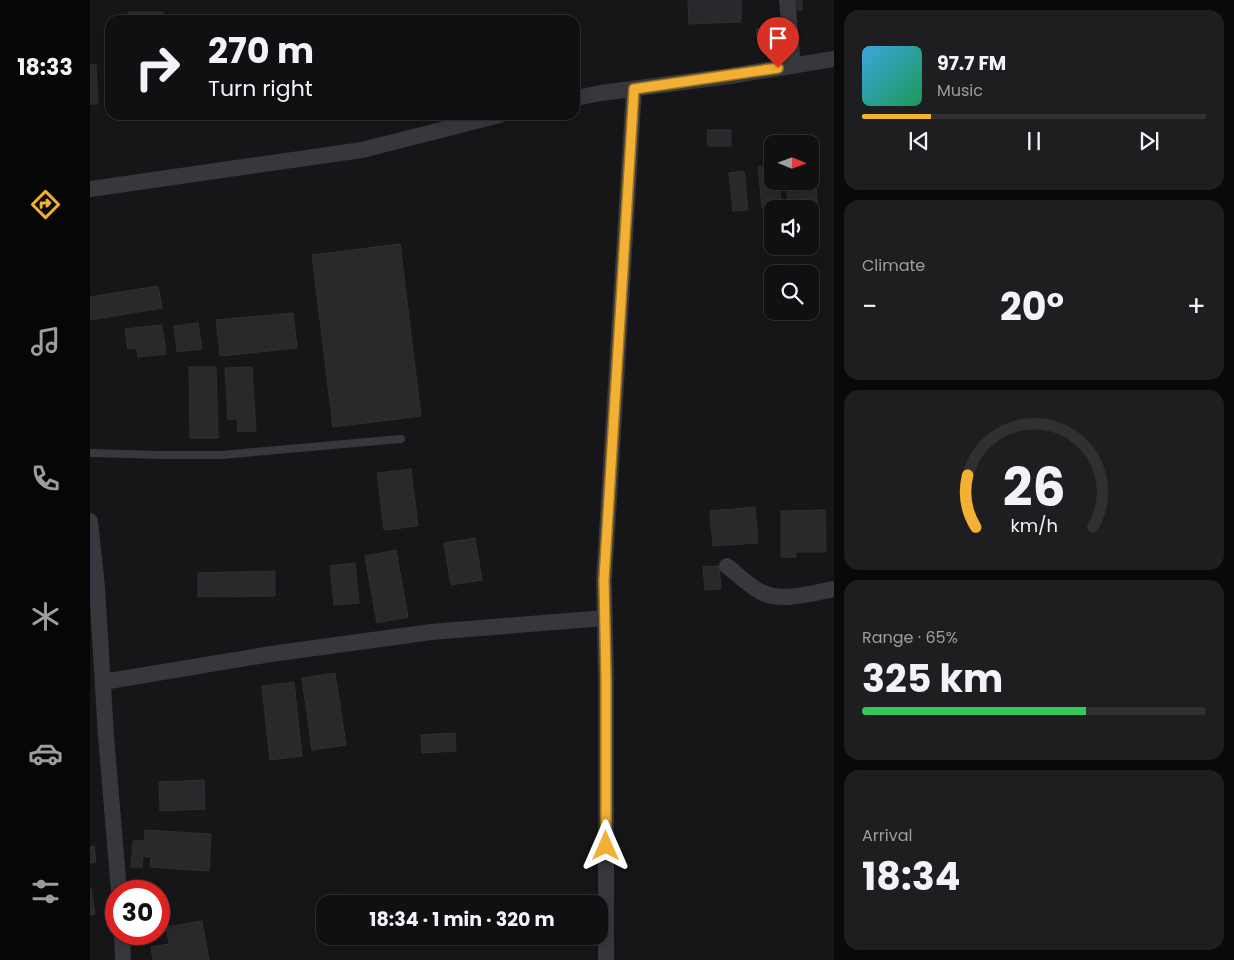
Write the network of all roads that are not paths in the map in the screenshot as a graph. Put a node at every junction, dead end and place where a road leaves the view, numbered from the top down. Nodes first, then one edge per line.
1 (787, 0) edge
2 (834, 59) edge
3 (793, 66) junction
4 (634, 89) junction
5 (580, 97) edge
6 (480, 120) edge
7 (90, 190) edge
8 (401, 438) dead end
9 (90, 453) edge
10 (90, 521) edge
11 (727, 566) dead end
12 (834, 589) edge
13 (605, 618) junction
14 (95, 657) edge
15 (103, 682) junction
16 (118, 880) edge
17 (122, 945) edge
18 (123, 960) edge
19 (606, 960) edge

1 - 3 street
2 - 3 street
3 - 4 street
4 - 5 street
4 - 13 street
6 - 7 street
8 - 9 lane
10 - 14 street
11 - 12 street
13 - 15 street
13 - 19 street
14 - 15 street
15 - 16 street
17 - 18 street

